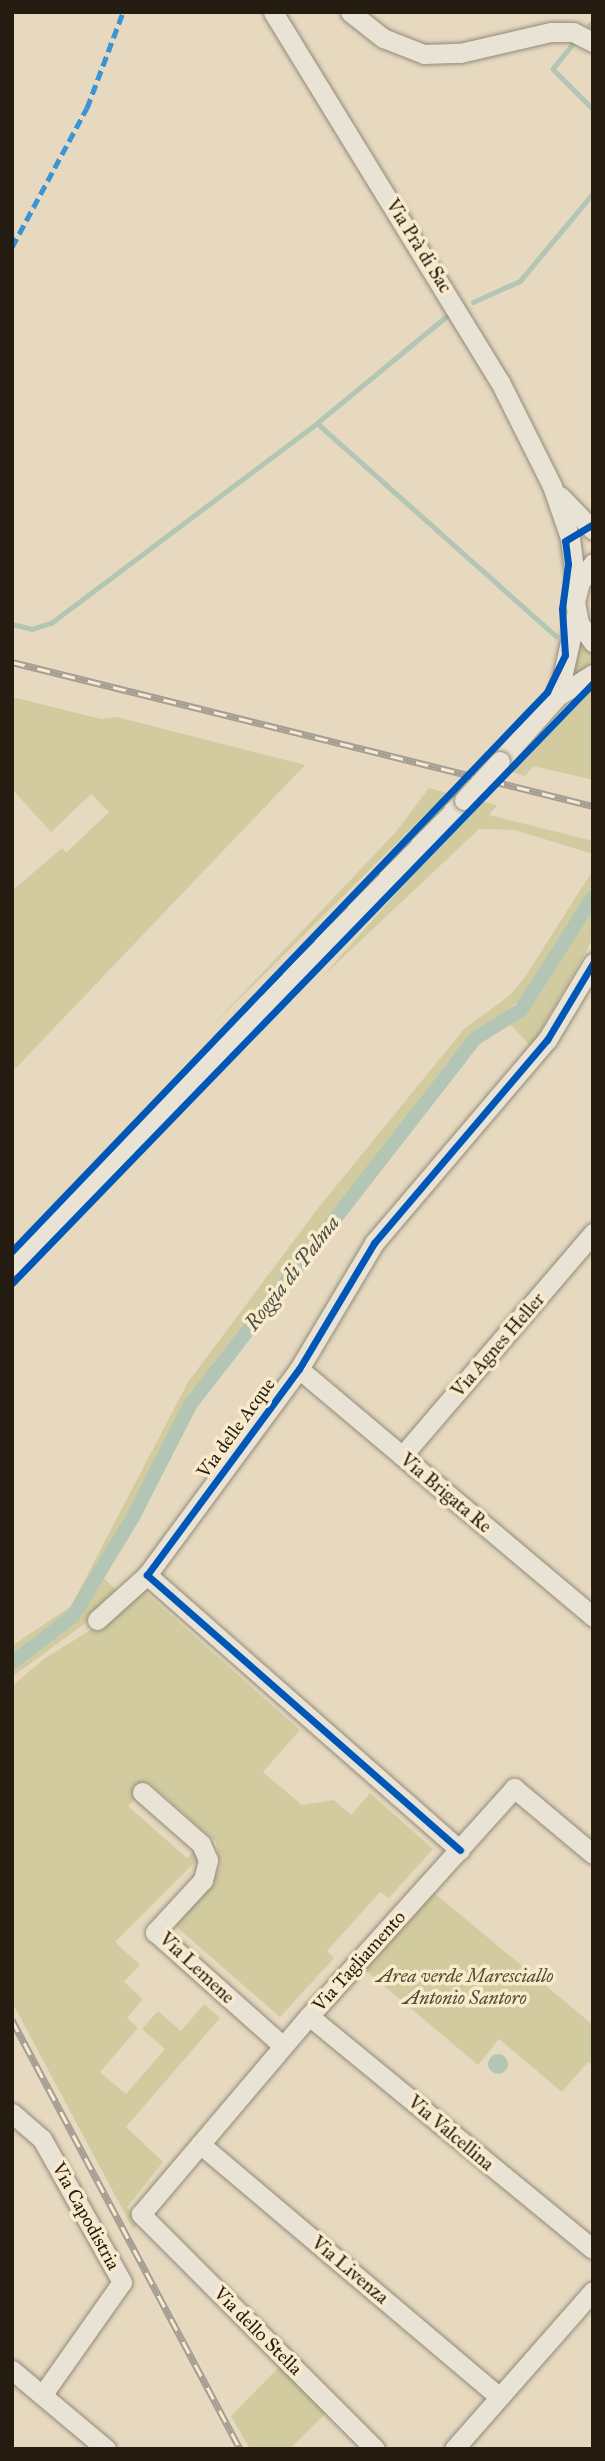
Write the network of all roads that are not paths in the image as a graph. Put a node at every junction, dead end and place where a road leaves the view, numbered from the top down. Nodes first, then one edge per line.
1 (273, 12) edge
2 (350, 12) edge
3 (593, 42) edge
4 (552, 486) junction
5 (593, 530) edge
6 (593, 563) edge
7 (576, 592) junction
8 (576, 613) junction
9 (593, 642) edge
10 (593, 674) edge
11 (558, 696) junction
12 (593, 963) edge
13 (593, 1233) edge
14 (12, 1266) edge
15 (299, 1369) junction
16 (402, 1456) junction
17 (147, 1575) junction
18 (593, 1617) edge
19 (97, 1620) dead end
20 (142, 1791) dead end
21 (460, 1850) junction
22 (593, 1854) edge
23 (309, 2016) junction
24 (283, 2046) junction
25 (12, 2113) edge
26 (200, 2144) junction
27 (141, 2214) joint
28 (593, 2249) edge
29 (593, 2291) edge
30 (12, 2370) edge
31 (43, 2394) junction
32 (499, 2397) junction
33 (106, 2449) edge
34 (374, 2449) edge
35 (454, 2449) edge

1 - 4 street, Via Prà di Sac
2 - 3 street
4 - 5 street, Via Prà di Sac
4 - 7 street, Via Prà di Sac
6 - 7 street
7 - 8 street, Via Prà di Sac
8 - 9 street
8 - 11 street, Via Prà di Sac
10 - 11 street
11 - 14 street, bridge
12 - 15 street, Via delle Acque
13 - 16 street, Via Agnes Heller
15 - 16 street, Via Brigata Re
15 - 17 street, Via delle Acque
16 - 18 street, Via Brigata Re
17 - 19 street, Via delle Acque
17 - 21 street
20 - 24 street, Via Lemene
21 - 22 street, Via Tagliamento
21 - 23 street, Via Tagliamento
23 - 24 street, Via Tagliamento
23 - 28 street, Via Valcellina
24 - 26 street, Via Tagliamento
25 - 31 street, Via Capodistria
26 - 27 street, Via Tagliamento
26 - 32 street, Via Livenza
27 - 34 street, Via dello Stella
29 - 32 street
30 - 31 street
31 - 33 street
32 - 35 street

